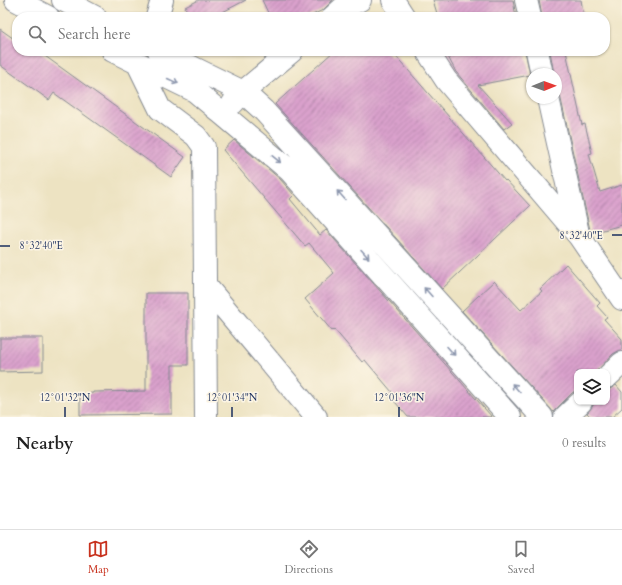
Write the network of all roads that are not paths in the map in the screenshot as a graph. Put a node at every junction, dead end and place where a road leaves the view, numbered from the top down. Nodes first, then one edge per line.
1 (16, 0) edge
2 (63, 0) edge
3 (162, 0) edge
4 (393, 0) edge
5 (526, 0) edge
6 (39, 12) edge
7 (86, 12) edge
8 (158, 12) edge
9 (401, 12) edge
10 (529, 12) edge
11 (123, 56) edge
12 (169, 56) edge
13 (286, 56) edge
14 (430, 56) edge
15 (538, 56) edge
16 (138, 64) junction
17 (541, 68) edge
18 (243, 92) junction
19 (549, 104) edge
20 (222, 115) junction
21 (579, 236) junction
22 (206, 286) junction
23 (622, 299) edge
24 (622, 363) edge
25 (610, 374) edge
26 (578, 405) edge
27 (206, 417) edge
28 (316, 417) edge
29 (510, 417) edge
30 (542, 417) edge
31 (565, 417) edge

1 - 6 street
2 - 7 street
3 - 8 street
4 - 9 street
5 - 10 street
11 - 16 street
12 - 18 street
13 - 18 street
14 - 21 street
15 - 17 street
16 -> 20 street
16 - 22 street
18 - 20 street
30 -> 18 street
19 - 21 street
20 -> 29 street
21 - 23 street
22 - 27 street
22 - 28 street
24 - 25 street
26 - 31 street

